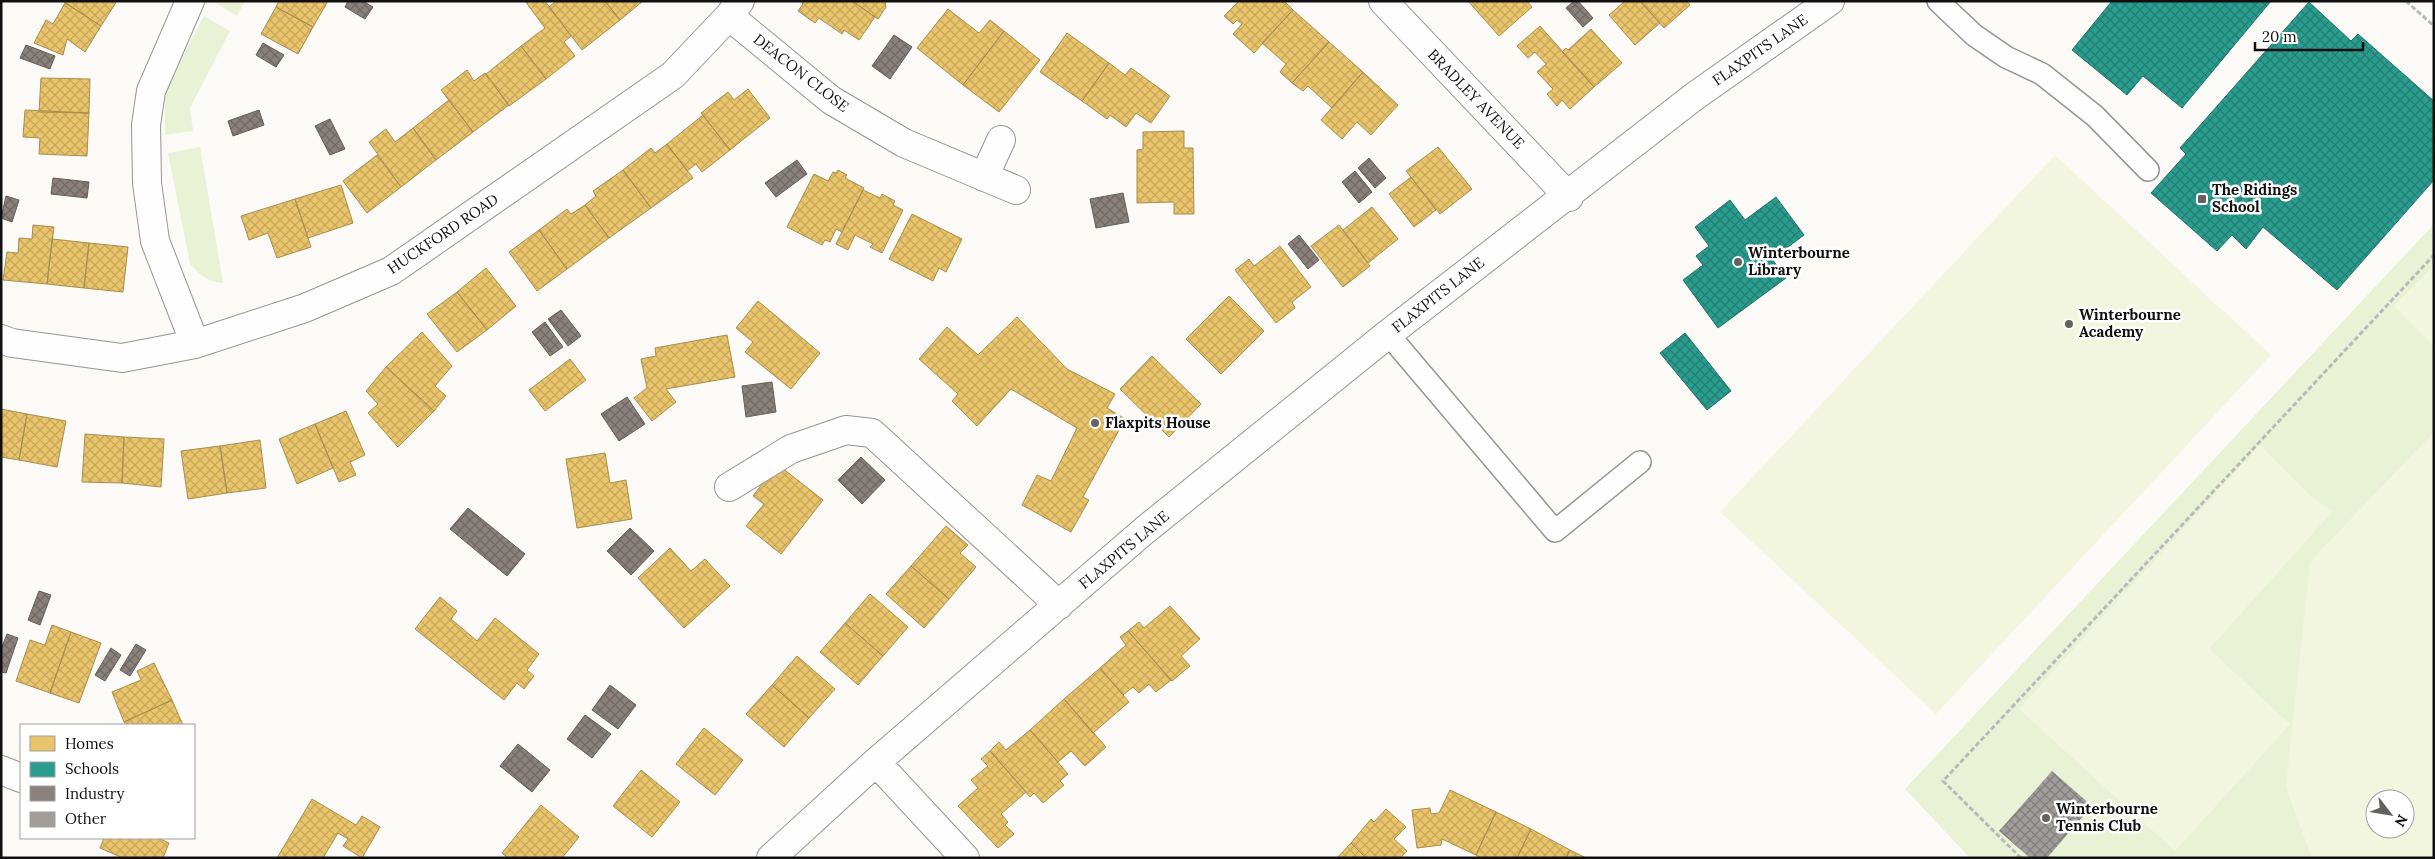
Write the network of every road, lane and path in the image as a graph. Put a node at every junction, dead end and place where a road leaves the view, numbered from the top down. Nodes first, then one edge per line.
1 (190, 1) edge
2 (1383, 1) edge
3 (1830, 1) edge
4 (1938, 1) edge
5 (2406, 1) edge
6 (734, 9) edge
7 (2434, 26) edge
8 (1001, 140) dead end
9 (2148, 170) dead end
10 (984, 177) junction
11 (1016, 190) dead end
12 (1569, 196) junction
13 (2434, 255) edge
14 (1388, 334) junction
15 (1, 339) edge
16 (195, 344) junction
17 (1640, 462) dead end
18 (730, 488) dead end
19 (1059, 605) junction
20 (876, 762) junction
21 (1, 770) edge
22 (20, 778) edge
23 (771, 858) edge
24 (965, 858) edge
25 (2021, 858) edge

1 - 16 street
2 - 12 street, BRADLEY AVENUE
3 - 12 street, FLAXPITS LANE
4 - 9 lane
5 - 7 path
6 - 10 street, DEACON CLOSE
6 - 16 street, HUCKFORD ROAD
8 - 10 street
10 - 11 street, DEACON CLOSE
12 - 14 street, FLAXPITS LANE
13 - 25 path
14 - 17 lane
14 - 19 street, FLAXPITS LANE
15 - 16 street, HUCKFORD ROAD
18 - 19 street
19 - 20 street, FLAXPITS LANE
20 - 23 street, FLAXPITS LANE
20 - 24 street
21 - 22 street

